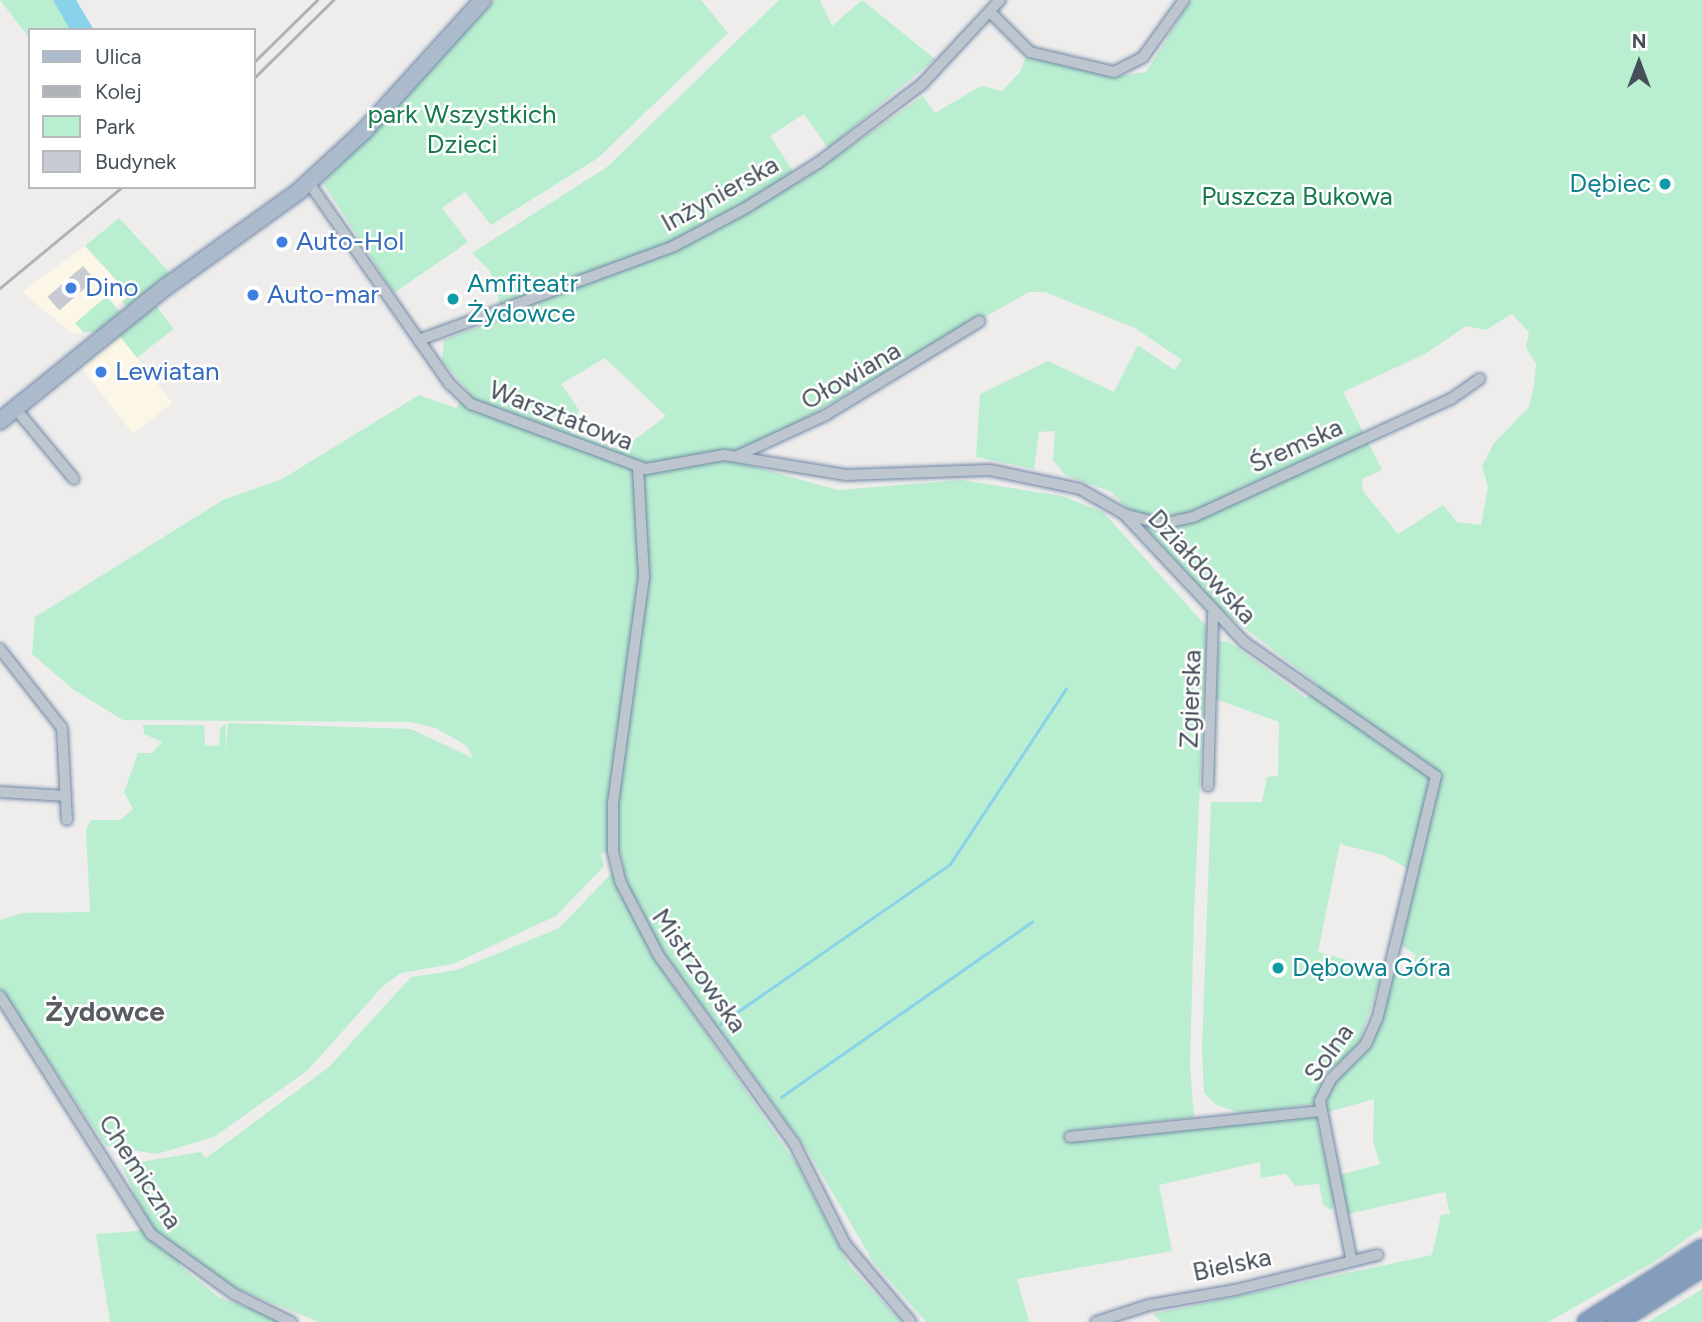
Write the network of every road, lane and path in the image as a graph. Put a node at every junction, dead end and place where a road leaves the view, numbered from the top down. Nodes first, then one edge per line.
1 (483, 0) edge
2 (985, 0) edge
3 (1184, 0) edge
4 (994, 6) edge
5 (309, 183) junction
6 (980, 321) dead end
7 (419, 340) junction
8 (1480, 379) dead end
9 (15, 408) junction
10 (0, 421) edge
11 (737, 456) junction
12 (638, 468) junction
13 (949, 468) joint
14 (74, 479) dead end
15 (1124, 514) junction
16 (1213, 614) junction
17 (0, 649) edge
18 (1436, 776) joint
19 (1208, 786) dead end
20 (0, 792) edge
21 (66, 796) junction
22 (67, 820) dead end
23 (0, 996) edge
24 (1321, 1111) junction
25 (1070, 1138) dead end
26 (1702, 1249) edge
27 (1378, 1255) dead end
28 (1351, 1258) junction
29 (1702, 1267) edge
30 (291, 1322) edge
31 (911, 1322) edge
32 (1096, 1322) edge
33 (1587, 1322) edge
34 (1617, 1322) edge

1 - 5 main road
2 - 4 street
3 - 4 street
4 - 7 street, Inżynierska
5 - 7 street, Warsztatowa
5 - 9 main road
6 - 11 street, Ołowiana
7 - 12 street, Warsztatowa
8 - 15 street, Śremska
9 - 10 main road
9 - 14 street
11 - 12 street, Warsztatowa
11 - 13 street, Warsztatowa
12 - 31 street, Mistrzowska
13 - 15 street, Działdowska
15 - 16 street, Działdowska
16 - 18 street, Działdowska
16 - 19 street, Zgierska
17 - 21 street
18 - 24 street, Solna
20 - 21 street
21 - 22 street
23 - 30 street, Chemiczna
24 - 25 street, Solna
24 - 28 street
26 - 33 highway
27 - 28 street, Bielska
28 - 32 street, Bielska
29 - 34 highway

